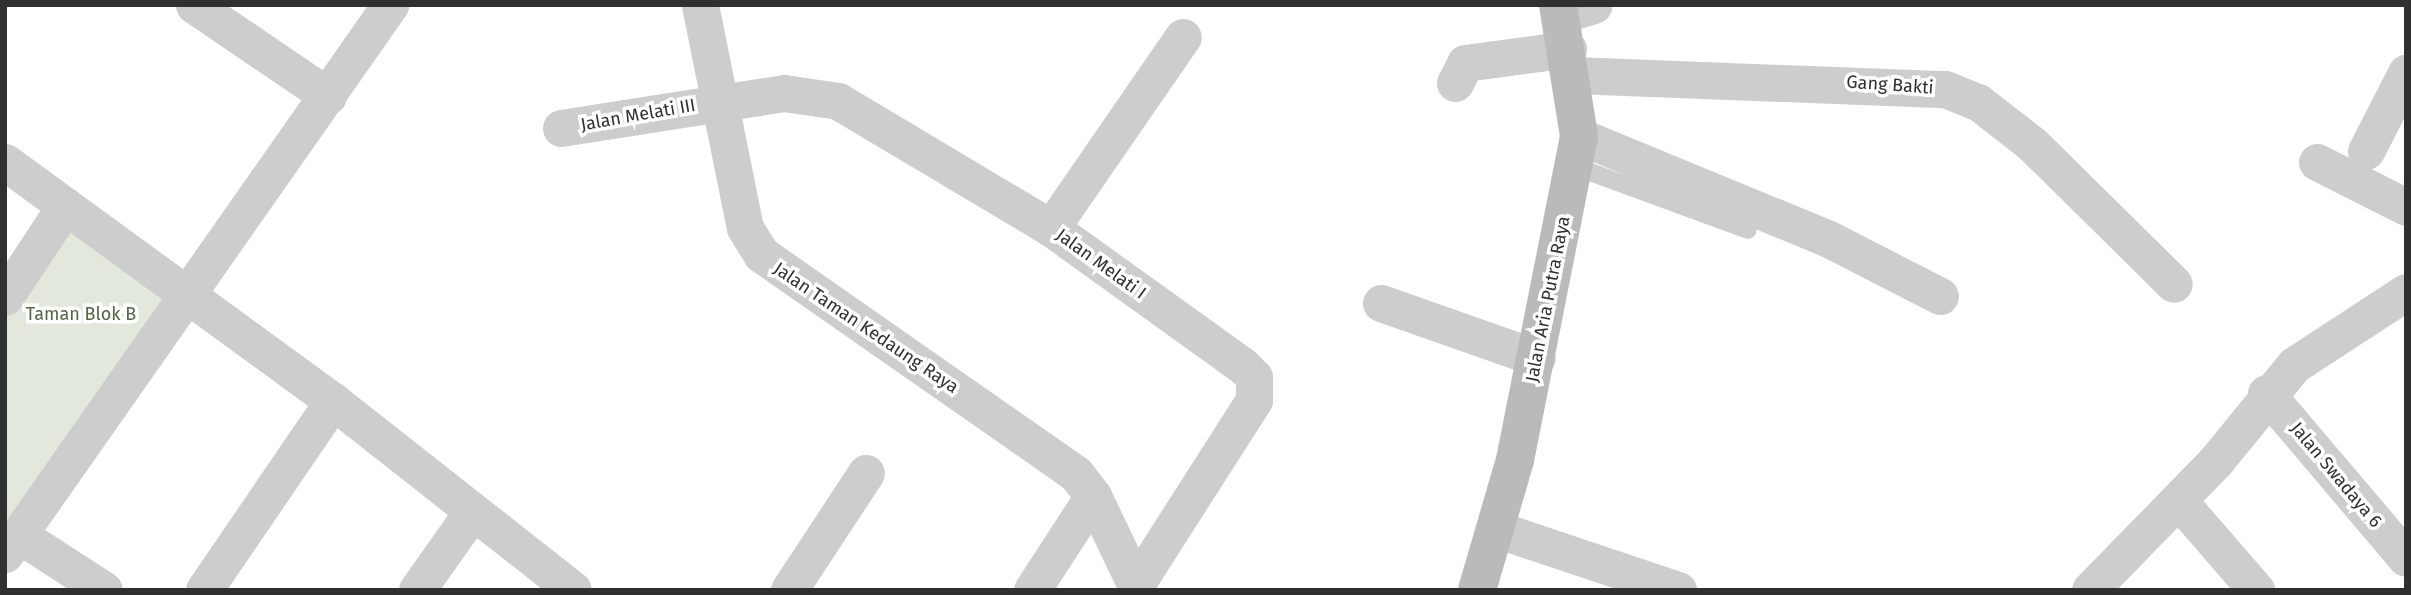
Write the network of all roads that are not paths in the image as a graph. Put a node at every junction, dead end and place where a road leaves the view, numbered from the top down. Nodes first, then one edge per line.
1 (194, 5) edge
2 (390, 5) edge
3 (700, 5) edge
4 (1570, 30) edge
5 (1184, 37) dead end
6 (2406, 73) edge
7 (1455, 83) dead end
8 (328, 96) junction
9 (715, 101) junction
10 (561, 128) dead end
11 (1576, 151) junction
12 (2366, 151) dead end
13 (5, 162) edge
14 (2317, 162) dead end
15 (65, 206) junction
16 (2406, 207) edge
17 (1051, 228) junction
18 (1748, 230) dead end
19 (2174, 284) dead end
20 (2406, 292) edge
21 (183, 293) junction
22 (1940, 296) dead end
23 (5, 297) edge
24 (1381, 303) dead end
25 (1537, 358) junction
26 (2266, 393) junction
27 (333, 401) junction
28 (866, 473) dead end
29 (1093, 496) junction
30 (2179, 501) junction
31 (472, 512) junction
32 (1496, 529) junction
33 (12, 544) edge
34 (2406, 558) edge
35 (1136, 588) edge
36 (104, 590) edge
37 (204, 590) edge
38 (417, 590) edge
39 (573, 590) edge
40 (789, 590) edge
41 (1032, 590) edge
42 (1477, 590) edge
43 (1678, 590) edge
44 (2090, 590) edge
45 (2256, 590) edge

1 - 8 street
2 - 8 street
3 - 9 street, Jalan Taman Kedaung Raya
4 - 7 street, Gang Bakti
4 - 11 main road, Jalan Aria Putra Raya
4 - 19 street, Gang Bakti
5 - 17 street
6 - 12 street
8 - 21 street
9 - 10 street, Jalan Melati III
9 - 17 street, Jalan Melati I
9 - 29 street, Jalan Taman Kedaung Raya
11 - 18 lane
11 - 22 street
11 - 25 main road, Jalan Aria Putra Raya
13 - 15 street
14 - 16 street
15 - 21 street
15 - 23 street
17 - 35 street, Jalan Melati I
20 - 26 street
21 - 27 street
21 - 33 street
24 - 25 street
25 - 32 main road, Jalan Aria Putra Raya
26 - 30 street
26 - 34 street, Jalan Swadaya 6
27 - 31 street
27 - 37 street
28 - 40 street
29 - 35 street, Jalan Taman Kedaung Raya
29 - 41 street
30 - 44 street
30 - 45 street
31 - 38 street
31 - 39 street
32 - 42 main road, Jalan Aria Putra Raya
32 - 43 street
33 - 36 street

